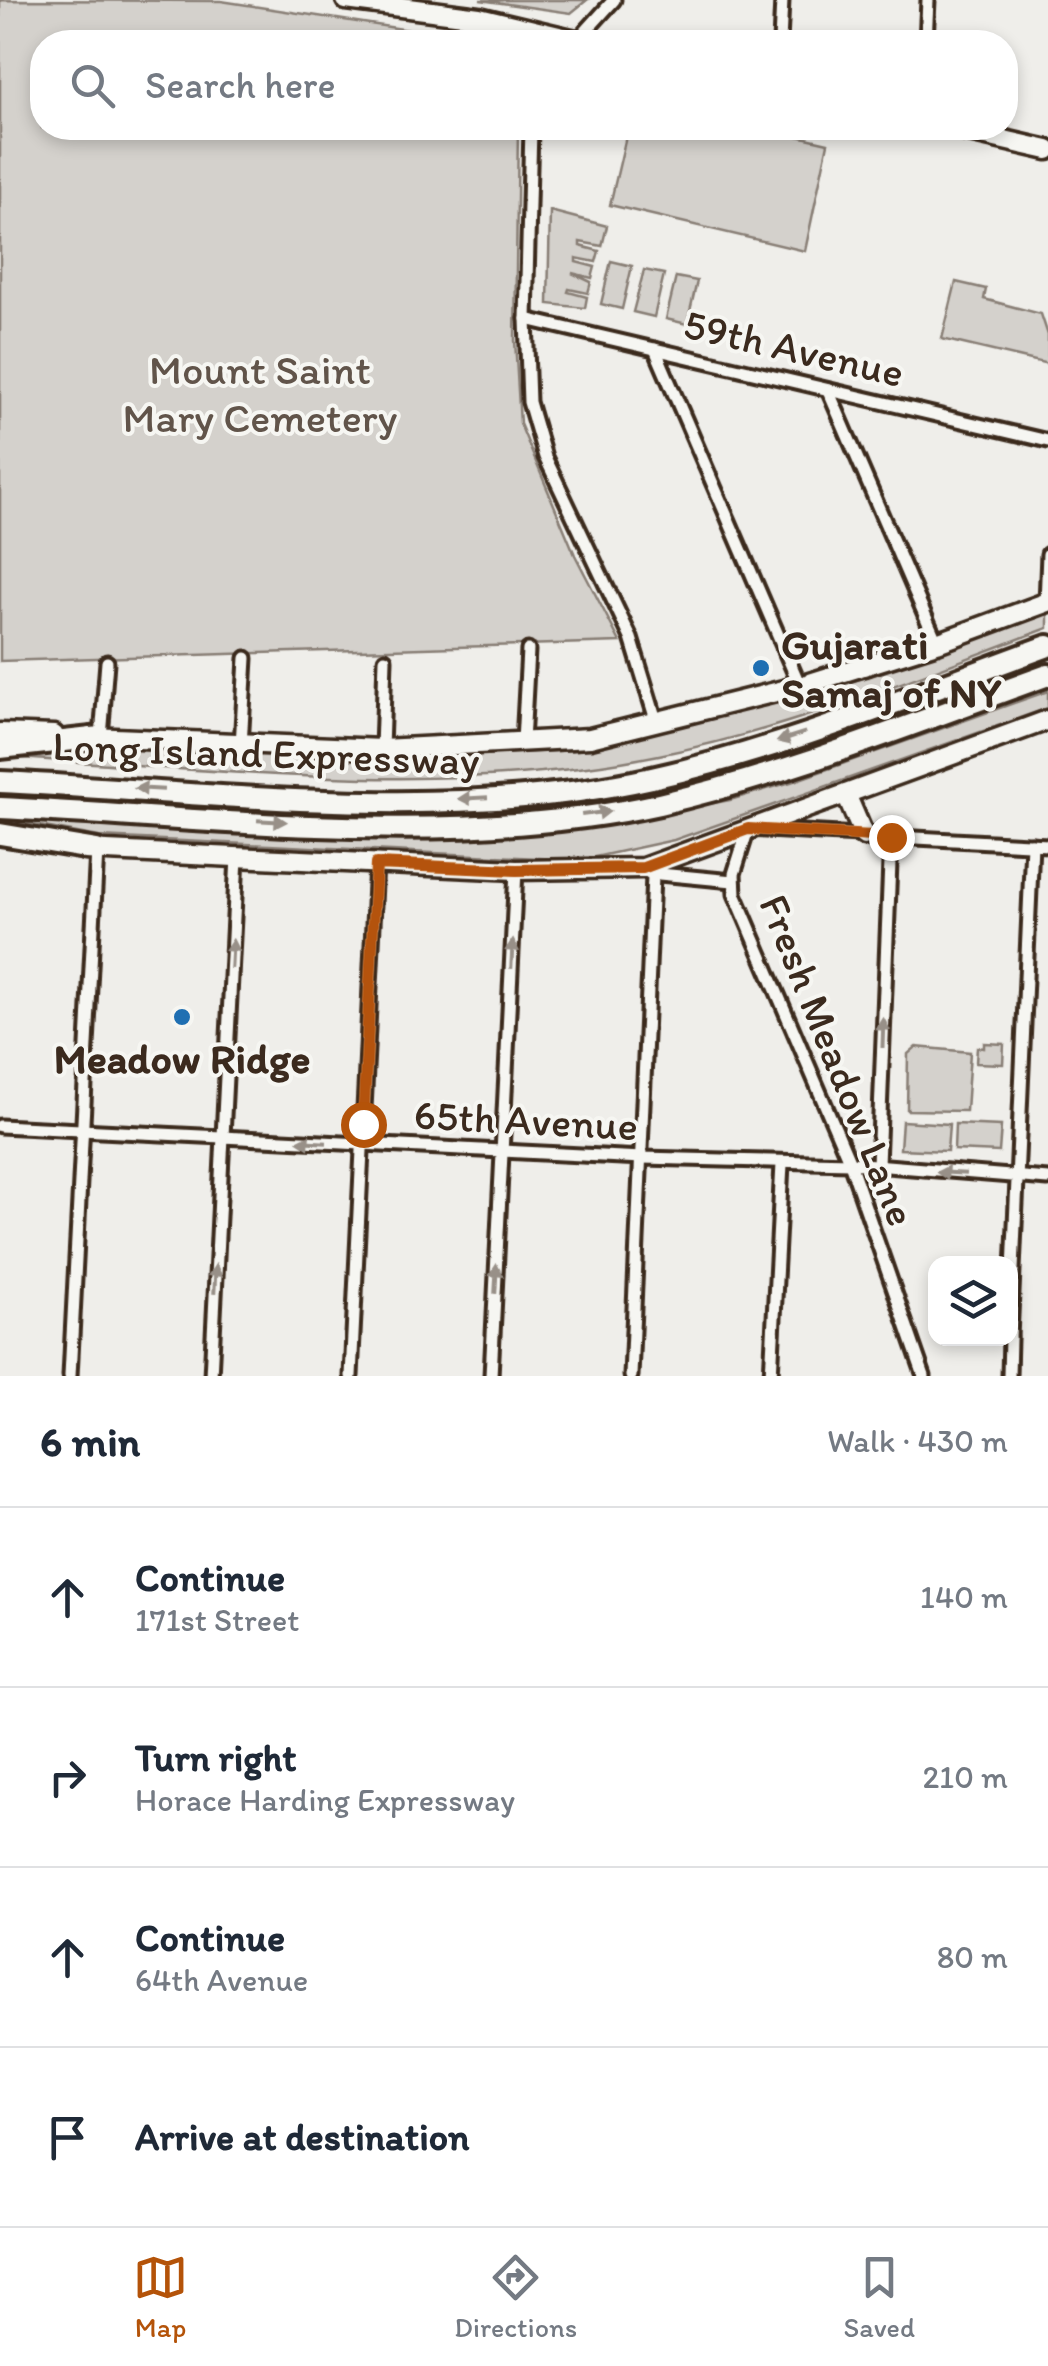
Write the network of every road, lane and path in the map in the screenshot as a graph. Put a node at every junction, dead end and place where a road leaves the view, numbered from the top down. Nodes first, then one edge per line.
1 (346, 0) edge
2 (614, 0) edge
3 (782, 0) edge
4 (928, 0) edge
5 (531, 30) edge
6 (589, 30) edge
7 (781, 30) edge
8 (927, 30) edge
9 (531, 140) edge
10 (1004, 140) edge
11 (1048, 150) edge
12 (526, 320) junction
13 (655, 349) junction
14 (828, 390) junction
15 (1048, 441) edge
16 (1048, 554) edge
17 (1047, 602) edge
18 (937, 643) junction
19 (1048, 646) edge
20 (528, 650) dead end
21 (246, 658) dead end
22 (385, 659) dead end
23 (107, 662) dead end
24 (1048, 674) edge
25 (800, 686) junction
26 (656, 720) junction
27 (1048, 720) edge
28 (0, 733) edge
29 (101, 738) junction
30 (523, 742) junction
31 (242, 746) junction
32 (0, 748) edge
33 (382, 749) junction
34 (0, 782) edge
35 (846, 794) junction
36 (0, 808) edge
37 (748, 829) junction
38 (0, 834) edge
39 (864, 836) junction
40 (891, 837) junction
41 (1032, 844) junction
42 (1048, 844) edge
43 (0, 845) edge
44 (97, 850) junction
45 (237, 856) junction
46 (376, 864) junction
47 (516, 870) junction
48 (648, 872) junction
49 (733, 881) junction
50 (0, 1126) edge
51 (82, 1130) junction
52 (222, 1137) junction
53 (362, 1144) junction
54 (502, 1151) junction
55 (642, 1158) junction
56 (850, 1163) junction
57 (782, 1164) junction
58 (878, 1166) junction
59 (1018, 1177) junction
60 (1048, 1179) edge
61 (1014, 1256) edge
62 (1010, 1346) edge
63 (70, 1376) edge
64 (210, 1376) edge
65 (351, 1376) edge
66 (491, 1376) edge
67 (632, 1376) edge
68 (771, 1376) edge
69 (924, 1376) edge
70 (1008, 1376) edge

1 - 5 main road
2 - 6 street
3 - 7 street
4 - 8 street
9 - 12 street
10 - 11 main road
12 - 13 street, 59th Avenue
12 - 26 street
13 - 14 street, 59th Avenue
13 - 25 street
14 - 15 street, 59th Avenue
14 - 18 street
16 - 17 street
17 - 18 main road
18 - 25 main road
19 -> 34 highway, Long Island Expressway
20 - 30 street
21 - 31 street
22 - 33 street
23 - 29 street
36 -> 24 highway, Long Island Expressway
25 - 26 main road
26 - 30 main road
27 - 35 main road
28 - 29 main road
29 - 31 main road
29 - 32 highway
30 - 33 main road
31 - 33 main road
35 - 37 main road
35 - 39 main road
37 - 39 street
37 - 48 main road
37 - 49 street, Fresh Meadow Lane
38 - 44 highway
39 - 40 street
40 - 41 street
58 -> 40 street
41 - 42 street
41 - 59 street
43 - 44 main road
44 - 45 main road
44 - 51 street
45 - 46 main road
52 -> 45 street
46 - 47 main road
46 - 53 street
47 - 48 main road
54 -> 47 street
48 - 49 street, Fresh Meadow Lane
48 - 55 street
49 - 56 street, Fresh Meadow Lane
50 - 51 street, 65th Avenue
51 - 52 street, 65th Avenue
51 - 63 street
53 -> 52 street, 65th Avenue
64 -> 52 street
53 - 54 street, 65th Avenue
53 - 65 street
54 - 55 street, 65th Avenue
66 -> 54 street
55 - 57 street, 65th Avenue
55 - 67 street
56 - 57 street, 65th Avenue
56 - 58 street, 65th Avenue
56 - 69 street, Fresh Meadow Lane
57 - 68 street
59 -> 58 street, 65th Avenue
59 - 60 street, 65th Avenue
59 - 61 street
62 - 70 street

